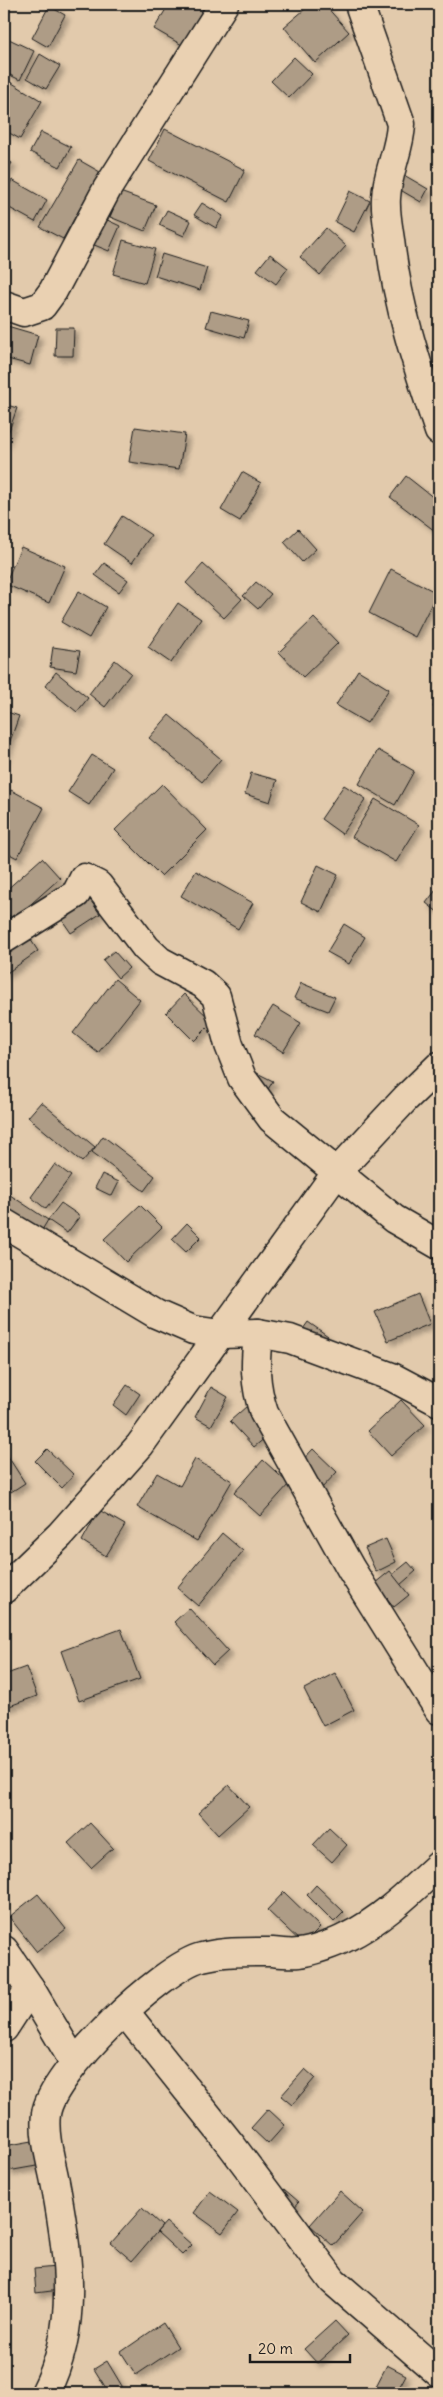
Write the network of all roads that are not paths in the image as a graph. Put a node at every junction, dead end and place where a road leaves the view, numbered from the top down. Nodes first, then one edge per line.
1 (224, 4) edge
2 (359, 4) edge
3 (4, 305) edge
4 (439, 431) edge
5 (4, 939) edge
6 (439, 1066) edge
7 (337, 1172) junction
8 (4, 1223) edge
9 (439, 1245) edge
10 (258, 1333) junction
11 (220, 1334) junction
12 (439, 1402) edge
13 (4, 1589) edge
14 (439, 1710) edge
15 (439, 1865) edge
16 (4, 1950) edge
17 (30, 1988) junction
18 (125, 2012) junction
19 (4, 2028) edge
20 (74, 2062) junction
21 (439, 2374) edge
22 (45, 2393) edge

1 - 3 street
2 - 4 street
5 - 7 street
6 - 7 street
7 - 9 street
7 - 11 street
8 - 11 street
10 - 11 street
10 - 12 street
10 - 14 street
11 - 13 street
15 - 18 street
16 - 17 street
17 - 19 street
17 - 20 street
18 - 20 street
18 - 21 street
20 - 22 street

